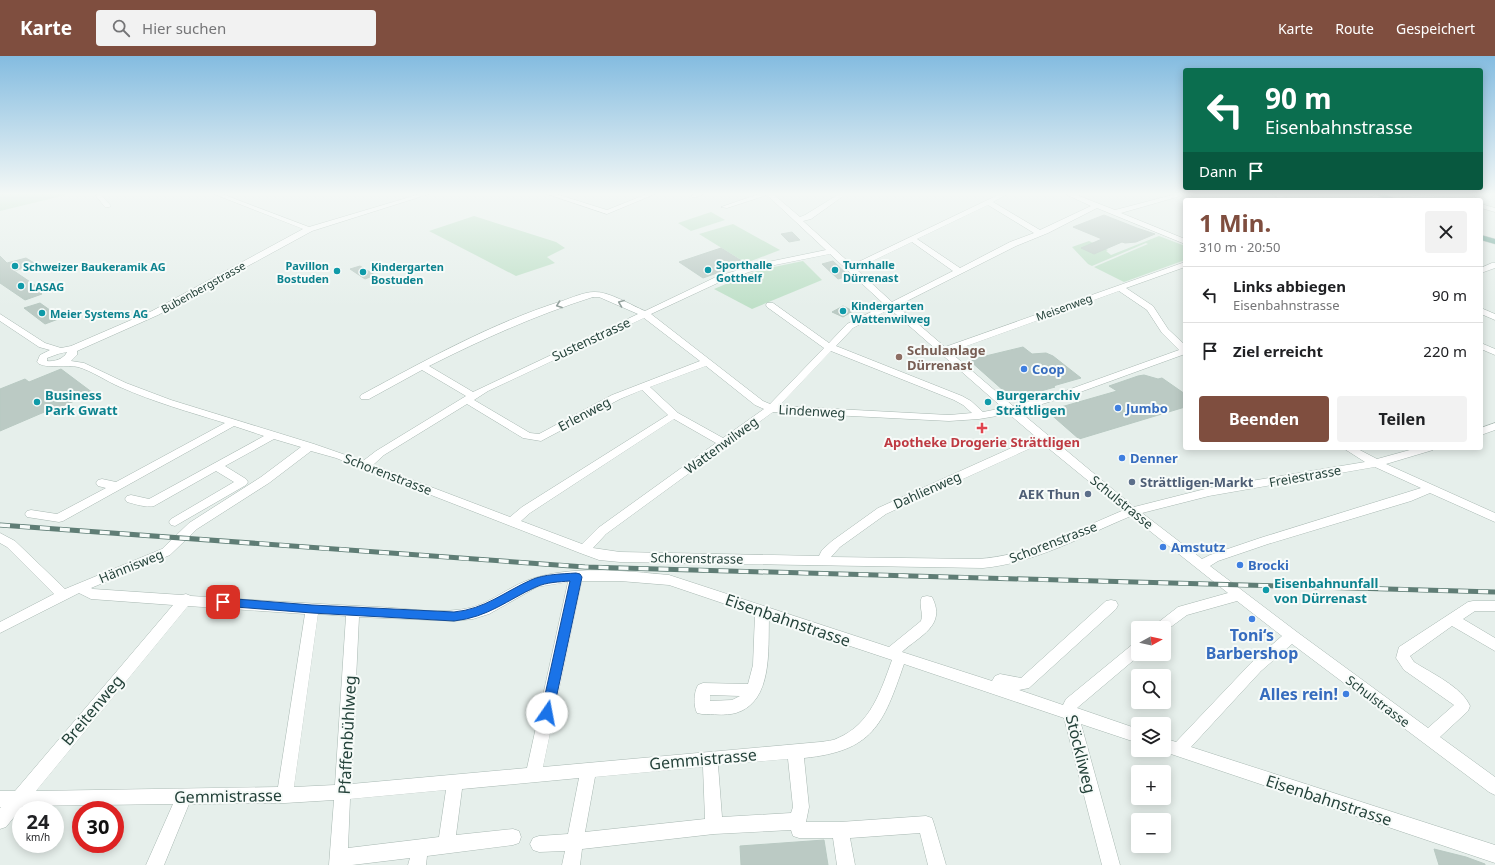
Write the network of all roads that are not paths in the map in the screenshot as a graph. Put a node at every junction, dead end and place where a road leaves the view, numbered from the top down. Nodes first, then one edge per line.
1 (305, 232) edge
2 (812, 232) edge
3 (924, 232) edge
4 (1160, 232) edge
5 (1039, 233) edge
6 (911, 238) junction
7 (1483, 238) edge
8 (1183, 241) edge
9 (1495, 242) edge
10 (833, 251) junction
11 (1495, 264) edge
12 (1183, 265) edge
13 (852, 268) junction
14 (1483, 270) edge
15 (959, 271) junction
16 (1119, 287) junction
17 (770, 304) dead end
18 (891, 305) junction
19 (1483, 312) edge
20 (644, 314) junction
21 (0, 317) edge
22 (1495, 317) edge
23 (42, 345) junction
24 (829, 347) junction
25 (1483, 347) edge
26 (1183, 348) edge
27 (59, 350) junction
28 (944, 351) junction
29 (1183, 351) edge
30 (71, 352) junction
31 (1495, 352) edge
32 (44, 357) junction
33 (59, 362) junction
34 (707, 362) junction
35 (81, 365) junction
36 (422, 366) junction
37 (643, 386) junction
38 (365, 397) dead end
39 (470, 398) junction
40 (771, 408) junction
41 (1011, 410) junction
42 (674, 415) junction
43 (980, 415) junction
44 (233, 423) junction
45 (1495, 426) edge
46 (1483, 431) edge
47 (273, 435) junction
48 (1043, 438) junction
49 (724, 443) junction
50 (310, 446) junction
51 (1352, 450) edge
52 (1422, 450) edge
53 (1376, 464) junction
54 (365, 465) junction
55 (216, 466) junction
56 (102, 483) dead end
57 (117, 486) junction
58 (1430, 487) junction
59 (131, 499) dead end
60 (1133, 512) junction
61 (31, 514) dead end
62 (1495, 518) edge
63 (175, 522) dead end
64 (512, 522) junction
65 (0, 538) edge
66 (584, 550) junction
67 (824, 561) junction
68 (1201, 565) junction
69 (576, 577) junction
70 (79, 588) junction
71 (64, 595) junction
72 (1240, 595) junction
73 (186, 599) junction
74 (926, 602) dead end
75 (1110, 605) dead end
76 (1495, 606) edge
77 (312, 609) junction
78 (353, 611) junction
79 (762, 612) junction
80 (1452, 619) junction
81 (1170, 621) edge
82 (0, 628) edge
83 (1292, 636) junction
84 (1495, 645) edge
85 (1131, 654) edge
86 (896, 656) junction
87 (995, 689) junction
88 (753, 690) dead end
89 (1070, 714) junction
90 (1131, 734) edge
91 (1428, 738) junction
92 (1171, 747) edge
93 (795, 751) junction
94 (710, 759) junction
95 (588, 770) junction
96 (534, 774) junction
97 (455, 781) junction
98 (1495, 787) edge
99 (344, 792) junction
100 (284, 795) junction
101 (184, 797) junction
102 (18, 798) junction
103 (0, 799) edge
104 (798, 820) junction
105 (0, 821) edge
106 (714, 826) junction
107 (840, 830) junction
108 (513, 837) dead end
109 (574, 842) junction
110 (538, 844) dead end
111 (429, 852) edge
112 (1495, 854) edge
113 (338, 862) edge
114 (155, 865) edge
115 (571, 865) edge
116 (846, 865) edge
117 (937, 865) edge
118 (1111, 865) edge

1 - 30 street, Bubenbergstrasse
2 - 10 street, Schulstrasse
3 - 6 street
4 - 8 street
5 - 15 street, Wattenwilweg
6 - 13 street
6 - 15 street
7 - 9 main road
10 - 13 street, Schulstrasse
10 - 20 street, Sustenstrasse
11 - 14 street
12 - 16 street, Meisenweg
13 - 18 street, Schulstrasse
15 - 18 street, Wattenwilweg
16 - 26 street
16 - 28 street, Meisenweg
17 - 24 street
18 - 24 street, Wattenwilweg
18 - 28 street, Schulstrasse
19 - 22 street
20 - 34 street, Lindenweg
20 -> 36 street, Lindenweg
20 - 39 street, Sustenstrasse
21 - 23 street
23 - 27 street
23 - 32 street
24 - 40 street, Wattenwilweg
24 - 43 street
25 - 31 street
27 - 30 street
27 - 32 street
28 - 41 street, Schulstrasse
29 - 41 street, Lindenweg
30 - 33 street, Bubenbergstrasse
30 - 35 street, Schorenstrasse
32 - 33 street, Schorenstrasse
33 - 35 street, Schorenstrasse
34 - 37 street, Erlenweg
34 - 40 street, Lindenweg
35 - 44 street, Schorenstrasse
36 - 38 street, Lindenweg
36 - 39 street
37 - 39 street, Erlenweg
37 - 42 street
39 - 54 street, Sustenstrasse
40 - 43 street, Lindenweg
40 - 49 street, Wattenwilweg
41 - 43 street, Lindenweg
41 - 48 street, Schulstrasse
42 - 49 street
42 - 64 street
44 - 47 street, Schorenstrasse
44 - 57 street
45 - 46 street
47 - 50 street, Schorenstrasse
47 - 55 street
48 - 60 street, Schulstrasse
48 - 67 street, Dahlienweg
49 - 66 street, Wattenwilweg
50 - 54 street, Schorenstrasse
50 - 70 street, Hännisweg
51 - 53 street
52 - 53 street, Freiestrasse
53 - 58 street
53 - 60 street, Freiestrasse
54 - 64 street, Schorenstrasse
55 - 59 street
55 - 63 street
56 - 57 street
57 - 61 street
58 - 62 street
58 - 68 street
60 - 67 street, Schorenstrasse
60 - 68 street, Schulstrasse
64 - 66 street, Schorenstrasse
65 - 71 street
66 - 67 street, Schorenstrasse
68 - 72 street, Schulstrasse
69 - 78 street, Eisenbahnstrasse
69 - 79 street, Eisenbahnstrasse
69 - 96 street
70 - 71 street, Hännisweg
70 - 73 street, Eisenbahnstrasse
71 - 82 street, Hännisweg
72 - 81 street
72 - 83 street, Schulstrasse
73 - 77 street, Eisenbahnstrasse
73 - 102 street, Breitenweg
74 - 86 street
75 - 87 street
76 - 80 street
77 - 78 street, Eisenbahnstrasse
77 - 100 street
78 - 99 street, Pfaffenbühlweg
79 - 86 street, Eisenbahnstrasse
79 - 88 street
80 - 84 street
80 - 91 street
83 - 91 street, Schulstrasse
83 - 92 street
85 - 89 street, Stöckliweg
86 - 87 street, Eisenbahnstrasse
86 - 93 street, Gemmistrasse
87 - 89 street, Eisenbahnstrasse
89 - 90 street, Eisenbahnstrasse
89 - 118 street, Stöckliweg
91 - 98 street, Schulstrasse
92 - 112 street, Eisenbahnstrasse
93 - 94 street, Gemmistrasse
93 - 104 street
94 - 95 street, Gemmistrasse
94 - 106 street
95 - 96 street, Gemmistrasse
95 - 109 street
96 - 97 street, Gemmistrasse
97 - 99 street, Gemmistrasse
97 - 111 street
99 - 100 street, Gemmistrasse
99 - 113 street, Pfaffenbühlweg
100 - 101 street, Gemmistrasse
101 - 102 street, Gemmistrasse
101 - 114 street
102 - 103 street, Gemmistrasse
102 - 105 street, Breitenweg
104 - 106 street
104 - 107 street
106 - 109 street
107 - 116 street
107 - 117 street
108 - 111 street
109 - 110 street
109 - 115 street
111 - 113 street, Pfaffenbühlweg

